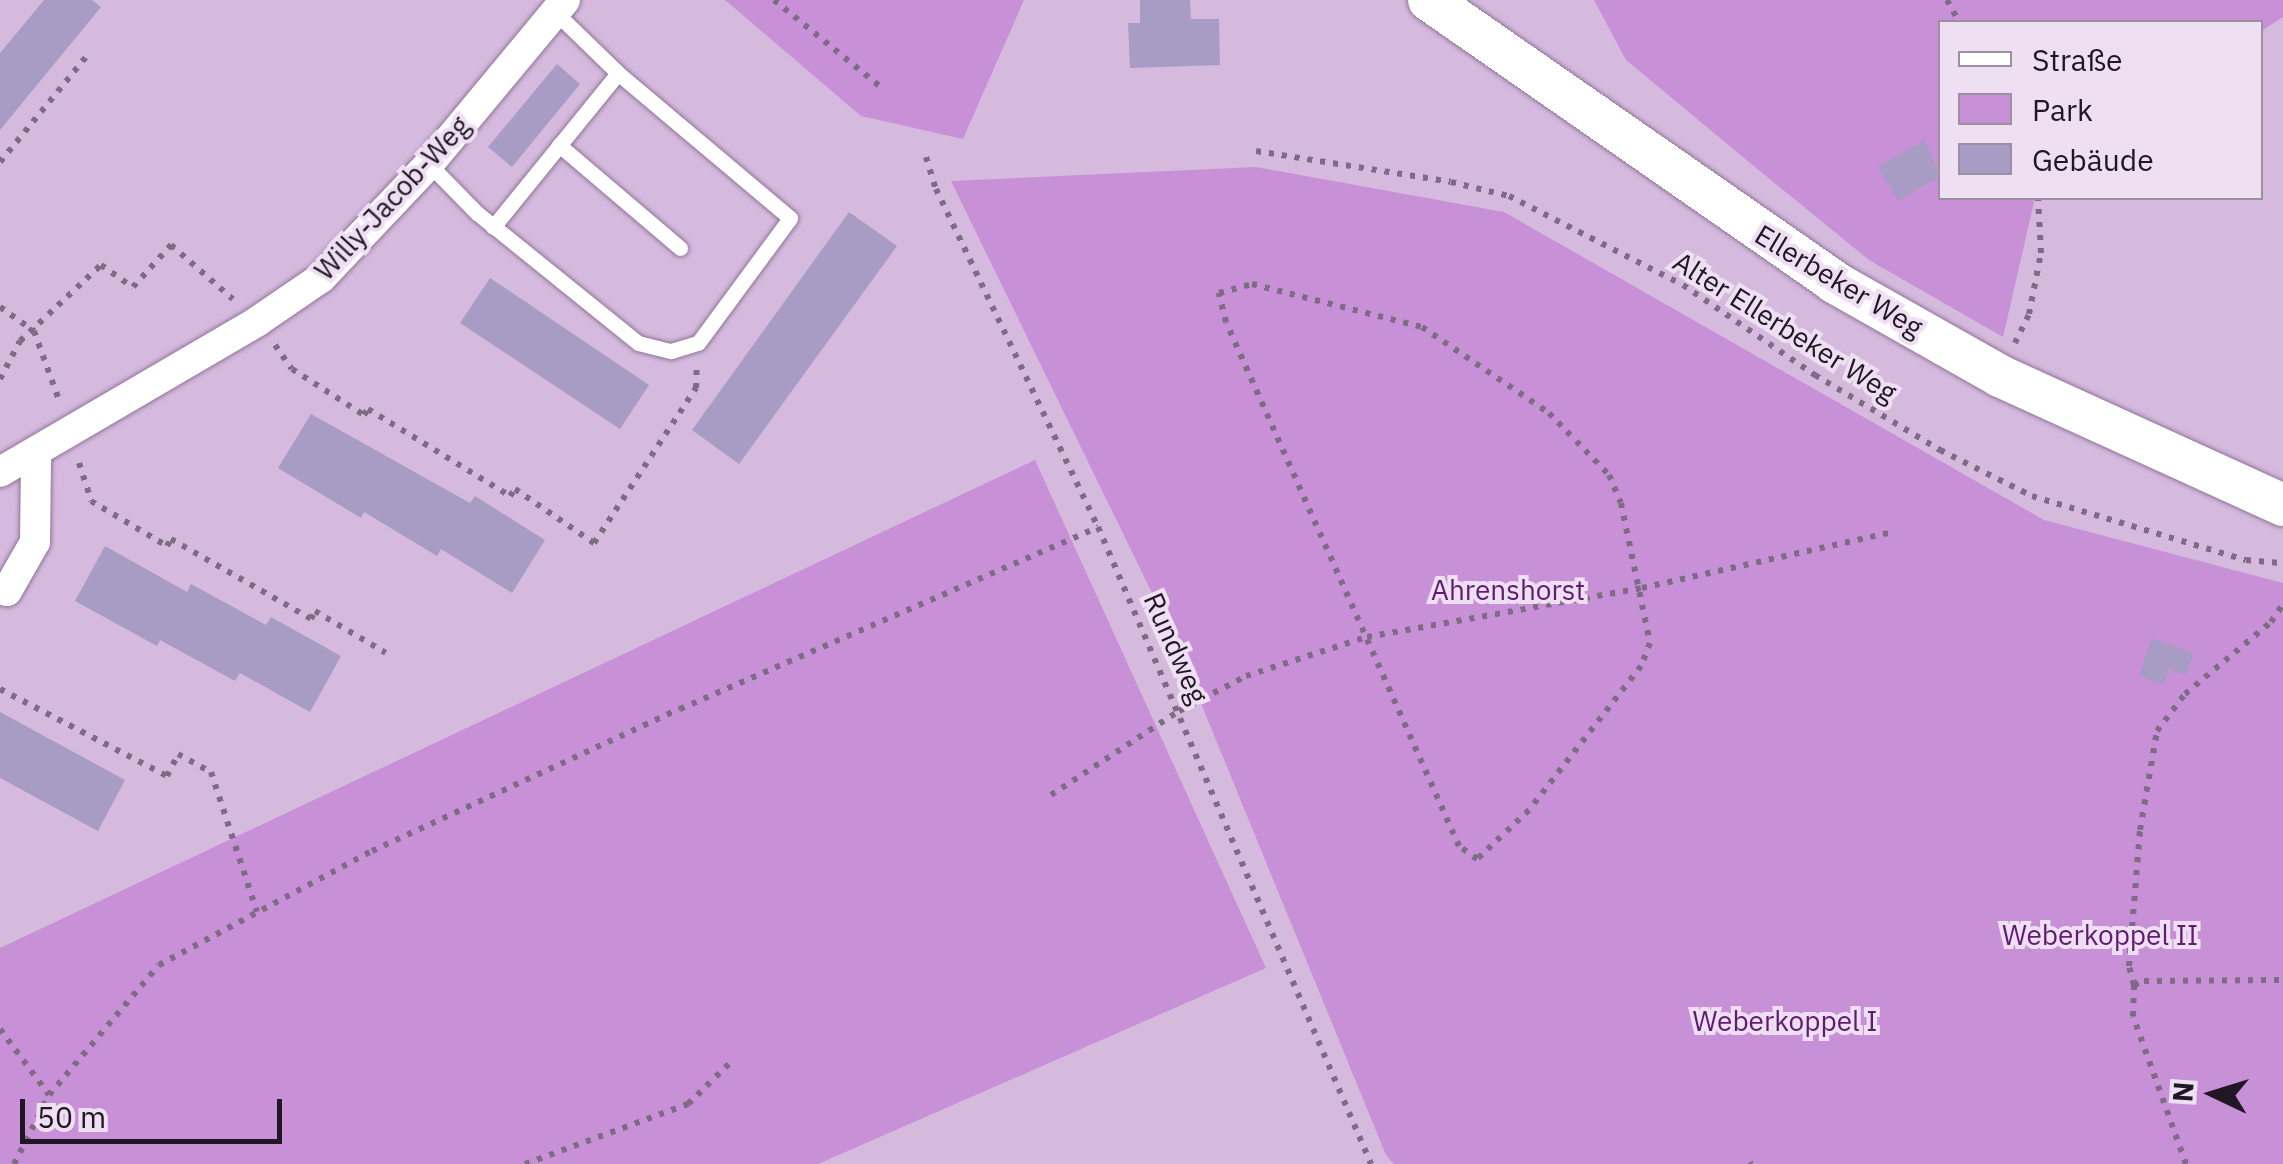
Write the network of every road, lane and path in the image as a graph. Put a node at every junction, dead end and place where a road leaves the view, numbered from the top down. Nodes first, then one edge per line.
1 (774, 0) edge
2 (1429, 0) edge
3 (560, 6) edge
4 (90, 52) dead end
5 (618, 73) junction
6 (882, 88) dead end
7 (559, 146) junction
8 (1256, 150) dead end
9 (926, 157) dead end
10 (0, 162) edge
11 (429, 164) junction
12 (2038, 200) edge
13 (494, 227) junction
14 (680, 248) dead end
15 (0, 308) edge
16 (258, 321) junction
17 (34, 331) junction
18 (698, 343) junction
19 (2000, 376) junction
20 (0, 379) edge
21 (70, 429) junction
22 (36, 454) junction
23 (0, 472) edge
24 (2283, 505) edge
25 (1098, 527) junction
26 (1889, 533) dead end
27 (2283, 563) edge
28 (1642, 588) junction
29 (0, 589) edge
30 (2283, 604) edge
31 (1367, 637) junction
32 (386, 654) dead end
33 (0, 689) edge
34 (1179, 710) junction
35 (1051, 795) dead end
36 (258, 913) junction
37 (2283, 980) edge
38 (2134, 985) junction
39 (0, 1030) edge
40 (734, 1058) dead end
41 (49, 1095) junction
42 (14, 1164) edge
43 (525, 1164) edge
44 (1371, 1164) edge
45 (2186, 1164) edge

1 - 6 path
2 - 19 street, Ellerbeker Weg
3 - 5 lane
3 - 11 street, Willy-Jacob-Weg
4 - 10 path
5 - 7 lane
5 - 18 lane
7 - 13 lane
7 - 14 lane
8 - 27 path, Alter Ellerbeker Weg
9 - 25 path, Rundweg
11 - 13 lane
11 - 16 street, Willy-Jacob-Weg
12 - 19 path
13 - 18 lane
15 - 17 path
16 - 17 path
16 - 18 path
16 - 21 street, Willy-Jacob-Weg
17 - 20 path
17 - 21 path
19 - 24 street, Ellerbeker Weg
21 - 22 street, Willy-Jacob-Weg
21 - 32 path
22 - 23 street, Willy-Jacob-Weg
22 - 29 street
25 - 34 path, Rundweg
25 - 36 path
26 - 28 path
28 - 31 path
28 - 31 path
28 - 31 path
30 - 38 path
31 - 34 path
33 - 36 path
34 - 35 path
34 - 44 path, Rundweg
36 - 41 path
37 - 38 path
38 - 45 path
39 - 41 path
40 - 43 path
41 - 42 path

